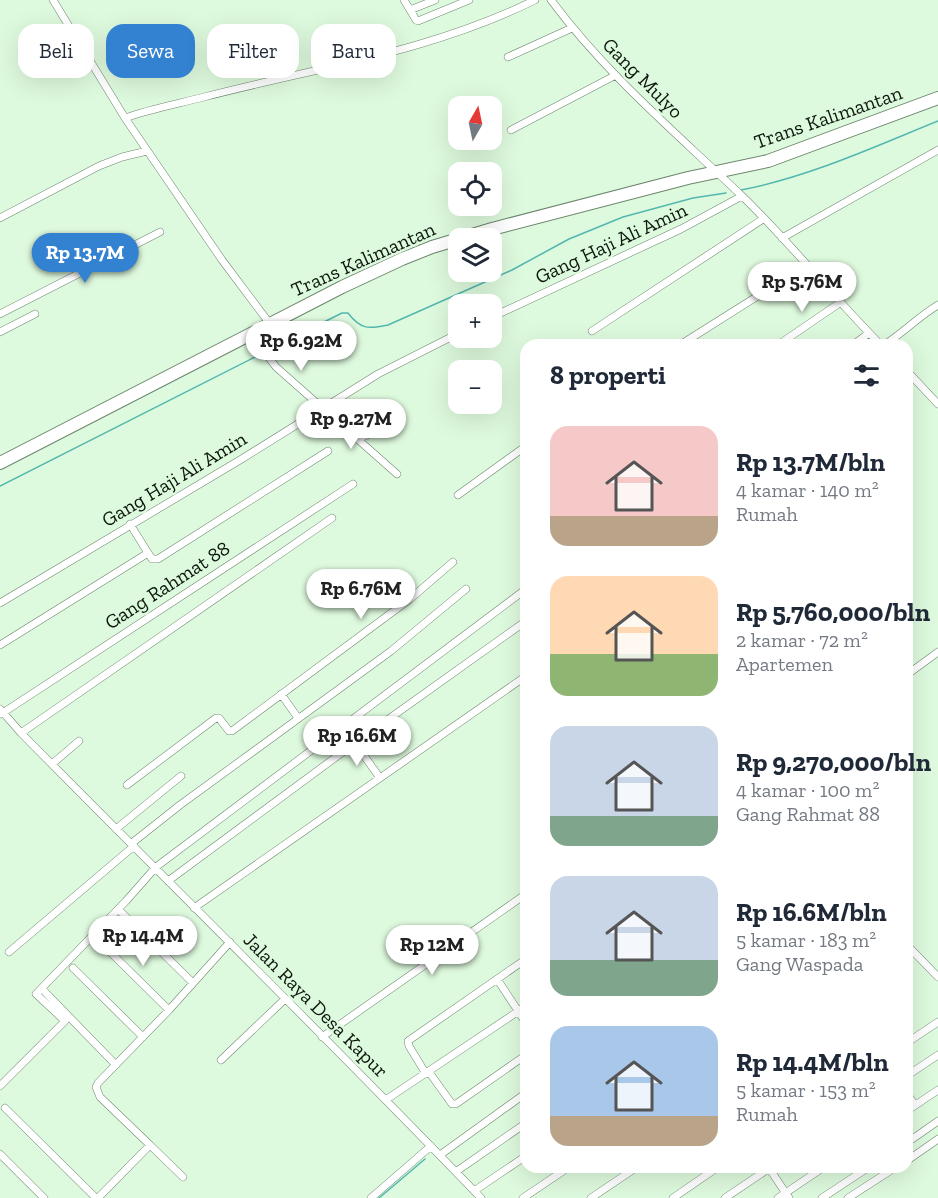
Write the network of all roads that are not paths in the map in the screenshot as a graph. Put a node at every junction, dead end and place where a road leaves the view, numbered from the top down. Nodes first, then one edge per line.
1 (52, 0) edge
2 (405, 0) edge
3 (435, 0) edge
4 (470, 0) edge
5 (535, 0) edge
6 (551, 0) edge
7 (410, 10) junction
8 (572, 28) junction
9 (508, 57) dead end
10 (614, 76) junction
11 (938, 99) edge
12 (124, 118) junction
13 (511, 130) dead end
14 (938, 150) edge
15 (147, 151) junction
16 (718, 172) junction
17 (738, 193) junction
18 (0, 218) edge
19 (763, 219) junction
20 (160, 232) dead end
21 (782, 238) junction
22 (807, 265) junction
23 (841, 302) junction
24 (938, 305) edge
25 (502, 312) edge
26 (0, 314) edge
27 (35, 314) dead end
28 (270, 324) junction
29 (592, 331) dead end
30 (0, 332) edge
31 (869, 333) junction
32 (251, 334) junction
33 (448, 338) edge
34 (690, 339) edge
35 (787, 339) edge
36 (861, 339) edge
37 (876, 339) edge
38 (893, 339) edge
39 (913, 377) edge
40 (938, 404) edge
41 (322, 407) junction
42 (395, 422) dead end
43 (358, 439) junction
44 (520, 450) edge
45 (328, 451) dead end
46 (0, 463) edge
47 (397, 474) dead end
48 (353, 484) dead end
49 (458, 495) dead end
50 (332, 518) dead end
51 (130, 524) junction
52 (148, 553) junction
53 (453, 562) dead end
54 (466, 589) dead end
55 (520, 593) edge
56 (0, 603) edge
57 (520, 625) edge
58 (0, 645) edge
59 (938, 652) edge
60 (913, 670) edge
61 (520, 680) edge
62 (281, 694) junction
63 (1, 712) edge
64 (298, 718) junction
65 (21, 733) junction
66 (79, 741) dead end
67 (355, 743) junction
68 (52, 764) junction
69 (181, 776) dead end
70 (380, 778) junction
71 (127, 785) dead end
72 (116, 829) junction
73 (133, 844) junction
74 (156, 867) junction
75 (168, 881) junction
76 (520, 898) edge
77 (194, 908) junction
78 (121, 912) dead end
79 (100, 942) dead end
80 (230, 942) junction
81 (913, 951) edge
82 (9, 952) dead end
83 (520, 963) edge
84 (73, 968) dead end
85 (938, 977) edge
86 (497, 979) junction
87 (193, 983) junction
88 (45, 993) dead end
89 (285, 999) junction
90 (169, 1010) junction
91 (518, 1011) junction
92 (520, 1014) edge
93 (938, 1022) edge
94 (143, 1037) junction
95 (322, 1037) junction
96 (913, 1039) edge
97 (938, 1055) edge
98 (520, 1059) edge
99 (221, 1060) dead end
100 (116, 1065) junction
101 (913, 1072) edge
102 (427, 1073) junction
103 (0, 1086) edge
104 (938, 1090) edge
105 (520, 1097) edge
106 (387, 1099) junction
107 (913, 1102) edge
108 (915, 1105) joint
109 (5, 1108) dead end
110 (938, 1121) edge
111 (520, 1127) edge
112 (913, 1138) edge
113 (938, 1139) edge
114 (150, 1145) junction
115 (431, 1146) junction
116 (0, 1154) edge
117 (440, 1155) junction
118 (913, 1156) edge
119 (520, 1160) edge
120 (457, 1171) junction
121 (560, 1173) edge
122 (628, 1173) edge
123 (709, 1173) edge
124 (761, 1173) edge
125 (774, 1173) edge
126 (816, 1173) edge
127 (860, 1173) edge
128 (887, 1173) edge
129 (183, 1177) dead end
130 (474, 1191) junction
131 (787, 1196) edge
132 (44, 1198) edge
133 (97, 1198) edge
134 (372, 1198) edge
135 (481, 1198) edge
136 (523, 1198) edge
137 (591, 1198) edge
138 (673, 1198) edge
139 (724, 1198) edge
140 (778, 1198) edge
141 (822, 1198) edge
142 (848, 1198) edge

1 - 12 street
2 - 7 street
3 - 7 street
4 - 7 street
5 - 12 street
6 - 8 street, Gang Mulyo
8 - 9 street
8 - 10 street, Gang Mulyo
10 - 13 street
10 - 16 street, Gang Mulyo
11 - 16 highway, Trans Kalimantan
12 - 15 street
14 - 21 street
15 - 18 street
15 - 28 street
16 - 17 street, Gang Mulyo
16 - 28 highway, Trans Kalimantan
17 - 19 street, Gang Mulyo
17 - 25 street, Gang Haji Ali Amin
19 - 21 street, Gang Mulyo
19 - 29 street
20 - 26 street
21 - 22 street, Gang Mulyo
22 - 23 street, Gang Mulyo
22 - 34 street
23 - 31 street, Gang Mulyo
23 - 35 street
24 - 38 street
27 - 30 street
28 - 32 highway, Trans Kalimantan
31 - 36 street
31 - 37 street, Gang Mulyo
32 - 41 street
32 - 46 highway, Trans Kalimantan
33 - 41 street, Gang Haji Ali Amin
39 - 40 street
41 - 43 street
41 - 51 street, Gang Haji Ali Amin
42 - 43 street
43 - 47 street
44 - 49 street
45 - 52 street
48 - 63 street, Gang Rahmat 88
50 - 65 street
51 - 52 street
51 - 56 street, Gang Haji Ali Amin
52 - 58 street
53 - 62 street
54 - 64 street
55 - 74 street
57 - 67 street
59 - 60 street
61 - 70 street
62 - 64 street
62 - 71 street
63 - 65 street, Jalan Raya Desa Kapur
64 - 73 street
65 - 68 street, Jalan Raya Desa Kapur
66 - 68 street
67 - 70 street
67 - 75 street
68 - 72 street, Jalan Raya Desa Kapur
69 - 72 street
70 - 77 street
72 - 73 street, Jalan Raya Desa Kapur
73 - 74 street, Jalan Raya Desa Kapur
73 - 82 street
74 - 75 street, Jalan Raya Desa Kapur
74 - 103 street
75 - 77 street, Jalan Raya Desa Kapur
76 - 95 street
77 - 80 street, Jalan Raya Desa Kapur
78 - 87 street
79 - 90 street
80 - 87 street
80 - 89 street, Jalan Raya Desa Kapur
81 - 85 street
83 - 86 street
84 - 94 street
86 - 91 street
86 - 102 street
87 - 90 street
88 - 100 street
89 - 95 street, Jalan Raya Desa Kapur
89 - 99 street
90 - 94 street
91 - 92 street
91 - 102 street
93 - 96 street
94 - 100 street
95 - 106 street, Jalan Raya Desa Kapur
97 - 101 street
98 - 102 street
100 - 114 street
102 - 106 street
104 - 108 street
105 - 117 street
106 - 115 street, Jalan Raya Desa Kapur
107 - 108 street
109 - 133 street
110 - 112 street
111 - 120 street
113 - 118 street
114 - 129 street
114 - 133 street
115 - 117 street, Jalan Raya Desa Kapur
115 - 134 street
116 - 132 street
117 - 120 street, Jalan Raya Desa Kapur
119 - 130 street
120 - 130 street, Jalan Raya Desa Kapur
121 - 136 street
122 - 137 street
123 - 138 street
124 - 139 street
125 - 131 street
126 - 131 street
127 - 141 street
128 - 142 street
130 - 135 street, Jalan Raya Desa Kapur
131 - 140 street

